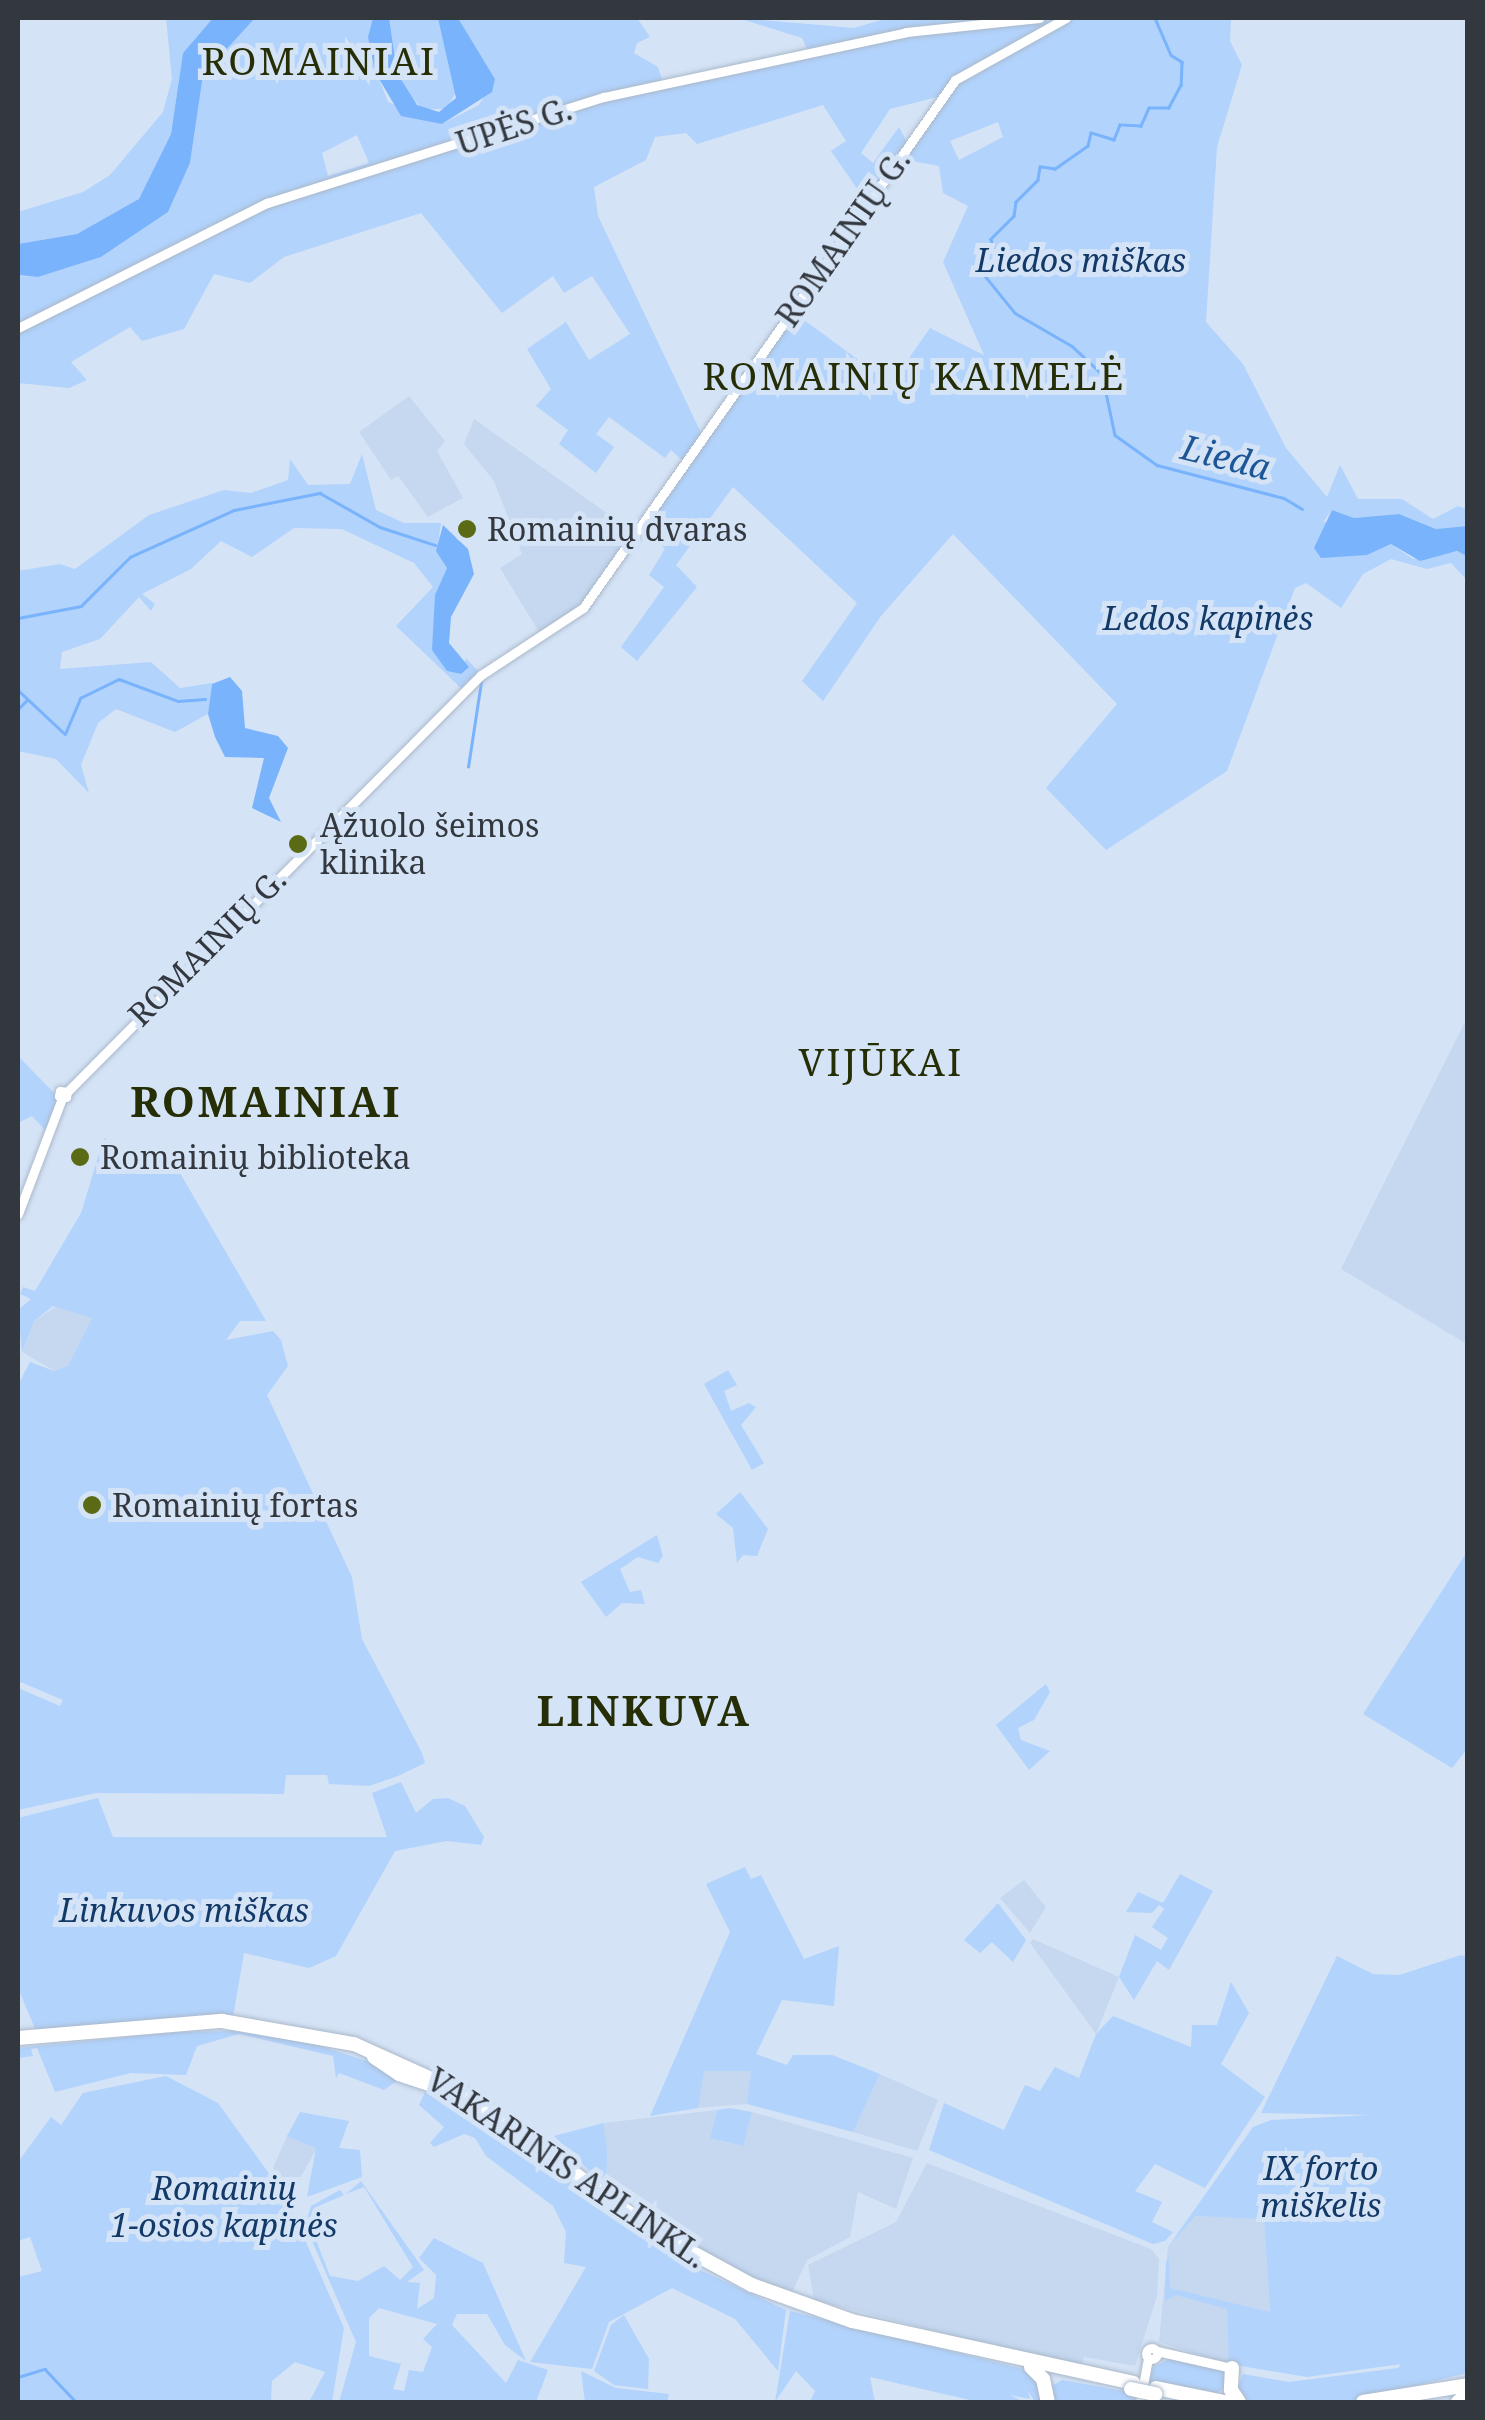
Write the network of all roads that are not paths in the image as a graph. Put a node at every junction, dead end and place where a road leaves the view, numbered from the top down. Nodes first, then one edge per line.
1 (1039, 18) edge
2 (1066, 18) edge
3 (18, 328) edge
4 (18, 1214) edge
5 (18, 2041) edge
6 (779, 2300) junction
7 (801, 2308) junction
8 (852, 2321) junction
9 (984, 2349) junction
10 (1172, 2355) junction
11 (1072, 2356) dead end
12 (1035, 2360) junction
13 (1075, 2374) junction
14 (1231, 2375) junction
15 (1468, 2375) edge
16 (1145, 2383) junction
17 (1468, 2384) edge
18 (1412, 2393) junction
19 (1468, 2393) edge
20 (1047, 2397) edge
21 (1200, 2400) edge
22 (1140, 2402) edge
23 (1224, 2402) edge
24 (1239, 2402) edge
25 (1363, 2402) edge
26 (1458, 2402) edge

1 - 3 main road, UPĖS G.
2 - 4 main road, ROMAINIŲ G.
5 - 6 highway, VAKARINIS APLINKL.
5 - 6 highway, VAKARINIS APLINKL.
6 - 7 highway, VAKARINIS APLINKL.
7 - 8 highway, VAKARINIS APLINKL.
7 - 12 highway, VAKARINIS APLINKL.
8 - 9 highway, VAKARINIS APLINKL.
8 - 9 highway
9 - 12 highway, VAKARINIS APLINKL.
10 - 14 main road
10 - 16 main road
10 - 16 main road
11 - 13 highway
12 - 13 highway, VAKARINIS APLINKL.
12 - 20 highway
13 - 16 highway, VAKARINIS APLINKL.
13 - 20 highway
14 - 21 highway
14 - 24 highway
15 - 18 highway
16 - 21 highway, VAKARINIS APLINKL.
16 - 22 main road
17 - 18 highway
18 - 25 highway
19 - 26 highway
21 - 23 highway, VAKARINIS APLINKL.

